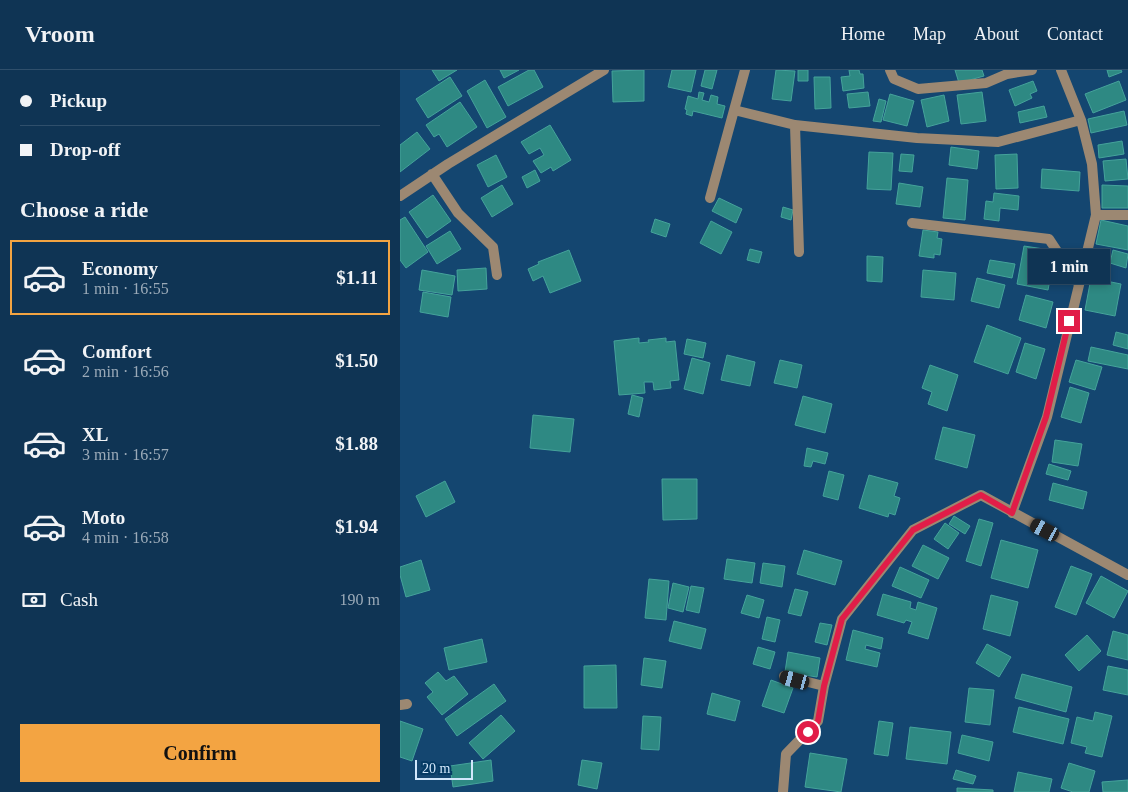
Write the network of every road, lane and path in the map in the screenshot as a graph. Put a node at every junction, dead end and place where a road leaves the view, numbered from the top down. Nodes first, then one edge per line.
1 (604, 70) edge
2 (745, 70) edge
3 (890, 70) edge
4 (1032, 70) edge
5 (1061, 70) edge
6 (1006, 72) edge
7 (734, 110) junction
8 (1081, 120) junction
9 (795, 125) junction
10 (432, 174) junction
11 (400, 196) edge
12 (710, 198) dead end
13 (1096, 215) junction
14 (1128, 215) edge
15 (912, 223) dead end
16 (799, 252) dead end
17 (497, 275) dead end
18 (1078, 283) junction
19 (1012, 513) junction
20 (1128, 575) edge
21 (784, 676) dead end
22 (824, 686) junction
23 (784, 792) edge

1 - 10 street
2 - 7 street
3 - 6 street
4 - 6 street
5 - 8 street
7 - 9 street
7 - 12 street
8 - 9 street
8 - 13 street
9 - 16 street
10 - 11 street
10 - 17 street
13 - 14 street
13 - 18 street
15 - 18 street
18 - 19 street
19 - 20 street
19 - 22 street
21 - 22 street
22 - 23 street

